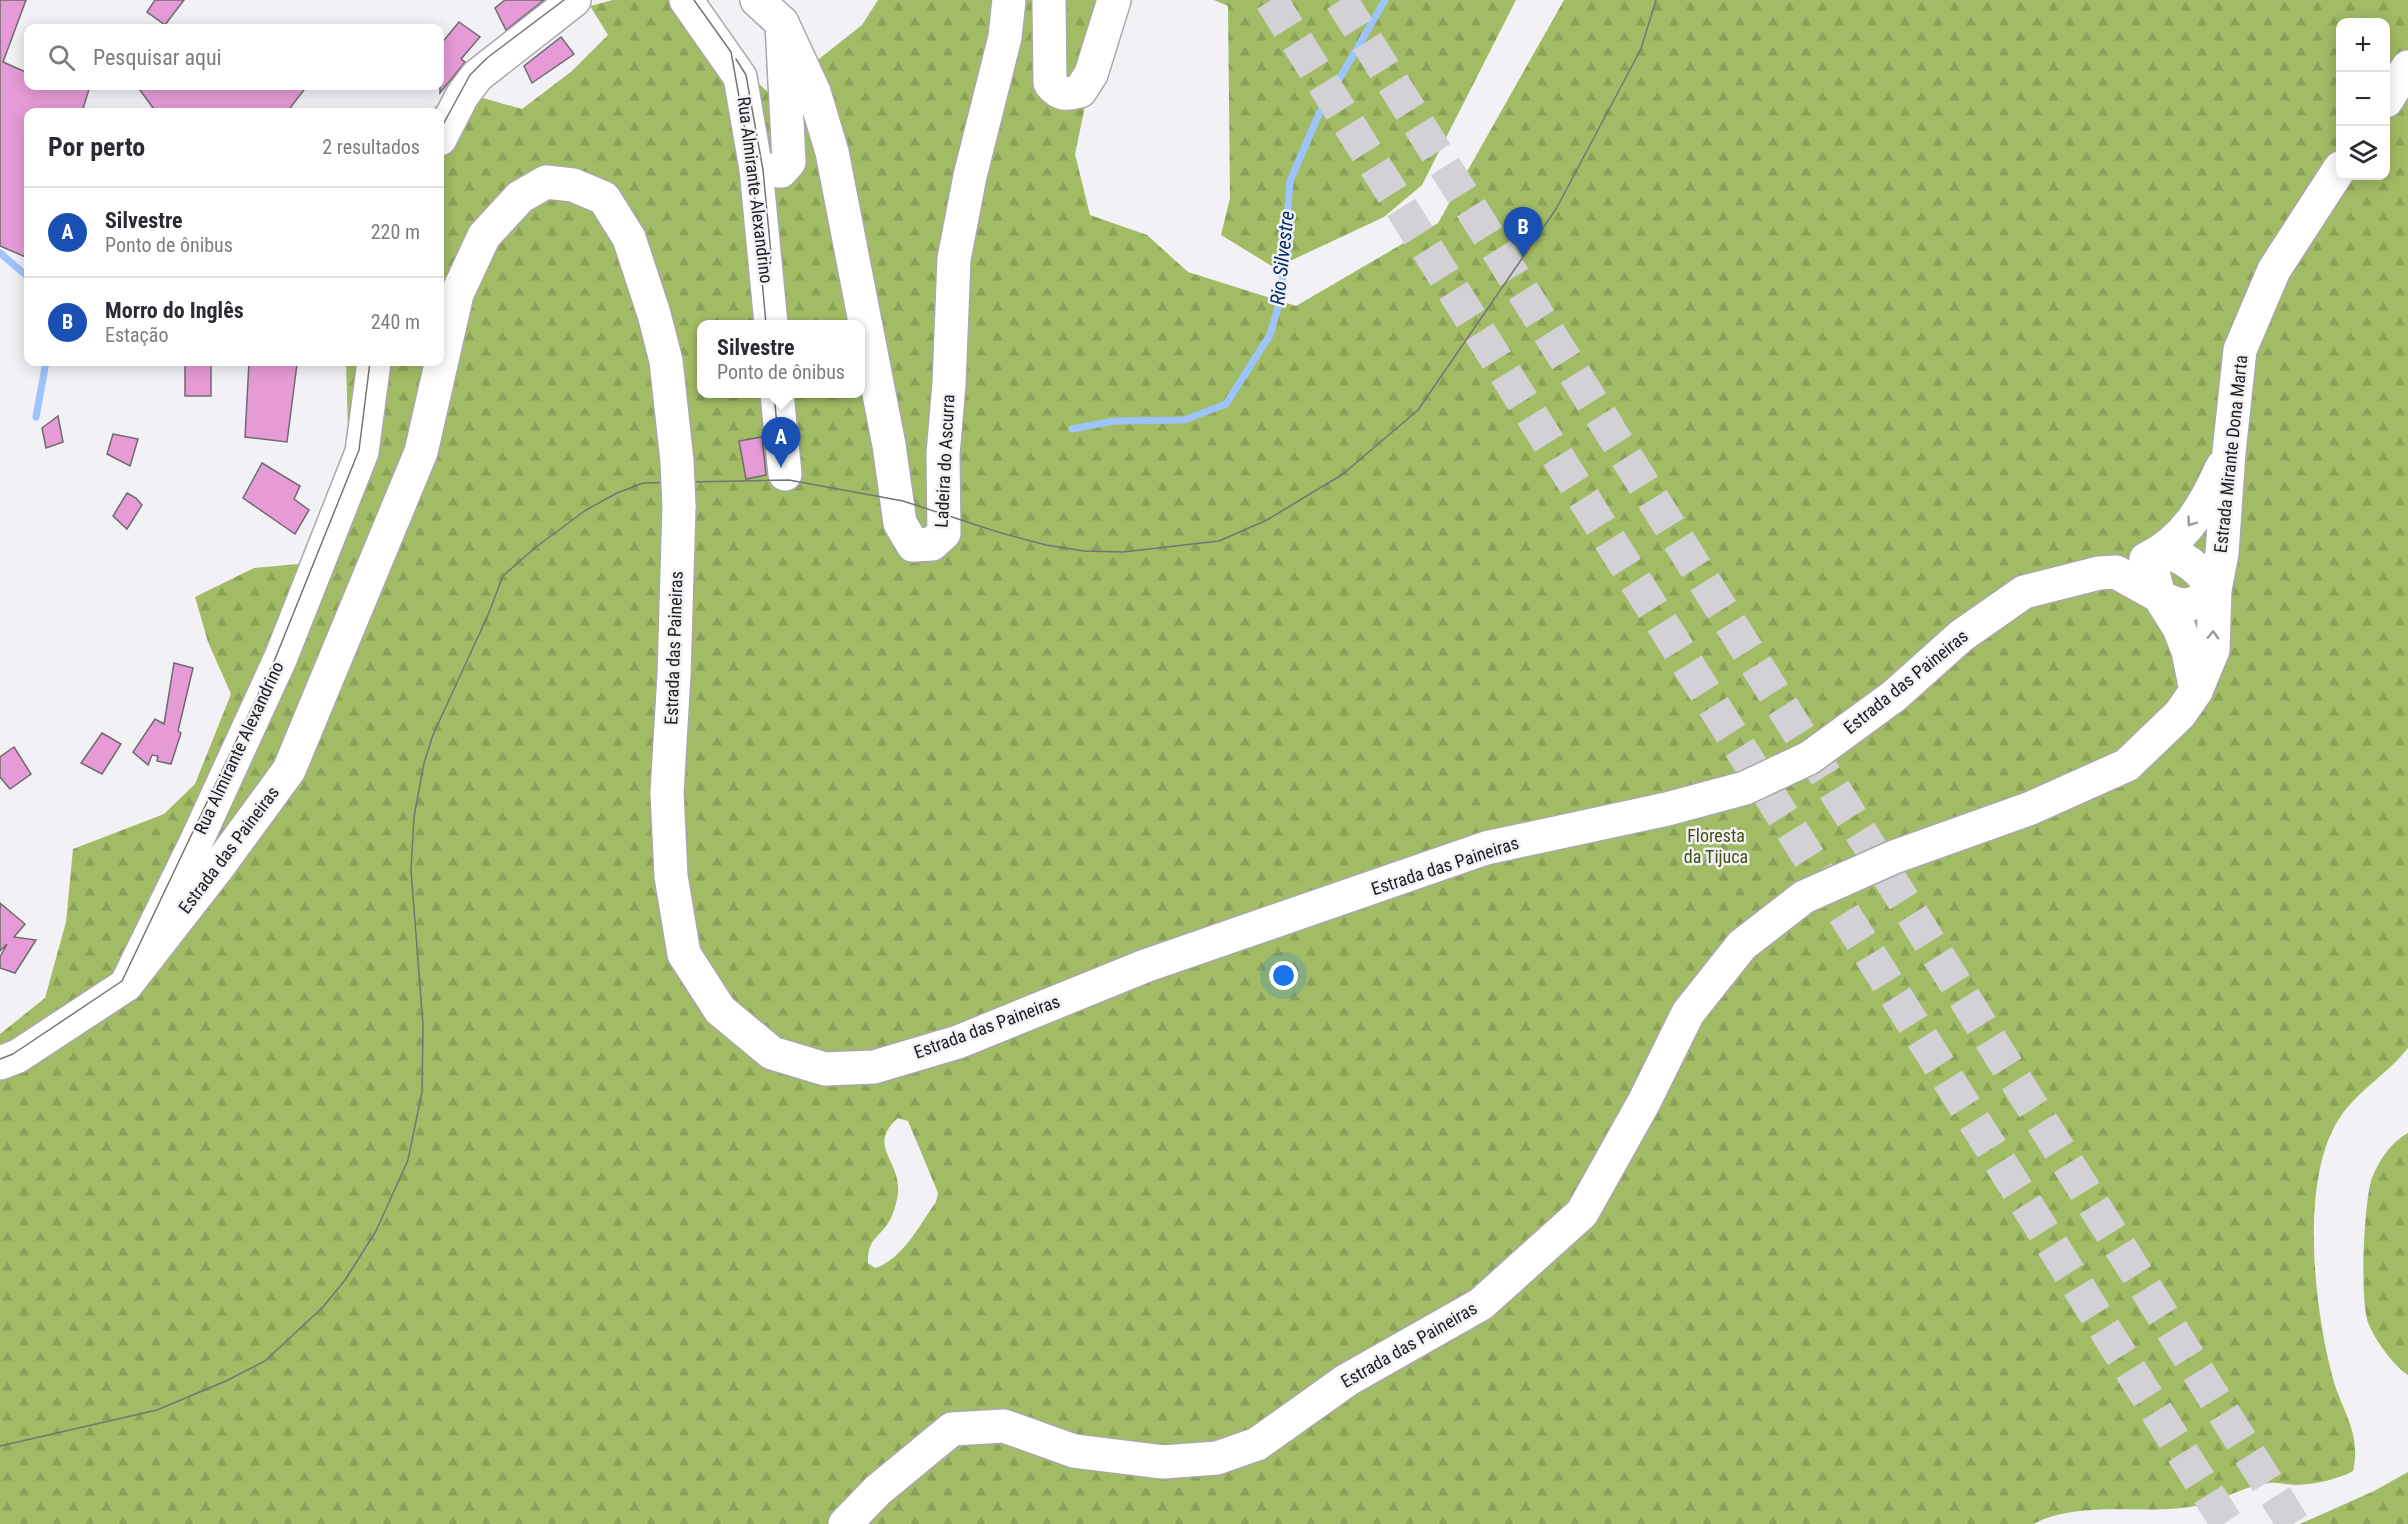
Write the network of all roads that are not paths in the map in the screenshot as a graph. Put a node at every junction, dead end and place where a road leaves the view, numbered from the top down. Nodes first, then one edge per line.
1 (574, 0) edge
2 (686, 0) edge
3 (758, 0) edge
4 (1009, 0) edge
5 (1049, 0) edge
6 (1114, 0) edge
7 (782, 23) junction
8 (2408, 67) edge
9 (2390, 93) edge
10 (444, 132) edge
11 (756, 169) junction
12 (2336, 174) edge
13 (771, 320) edge
14 (865, 320) edge
15 (865, 322) edge
16 (444, 348) edge
17 (373, 366) edge
18 (440, 366) edge
19 (777, 398) edge
20 (2229, 452) junction
21 (785, 474) dead end
22 (2161, 552) junction
23 (2116, 572) junction
24 (2215, 589) junction
25 (2159, 596) junction
26 (2196, 691) junction
27 (126, 985) junction
28 (0, 1063) edge
29 (845, 1524) edge

1 - 10 street
2 - 11 street, Rua Almirante Alexandrino
3 - 7 street
4 - 15 street, Ladeira do Ascurra
5 - 6 street
7 - 11 street
7 - 14 street, Ladeira do Ascurra
8 - 9 street
11 - 13 street, Rua Almirante Alexandrino
12 - 20 street, Estrada Mirante Dona Marta
16 - 23 street, Estrada das Paineiras, bridge
17 - 27 street, Rua Almirante Alexandrino
18 - 27 street, Estrada das Paineiras, bridge
19 - 21 street
20 -> 22 street, Estrada das Paineiras
20 - 24 street, Estrada Mirante Dona Marta
22 - 23 street, Estrada das Paineiras
22 - 24 street
22 - 25 street
23 - 25 street
24 - 25 street
26 -> 24 street, Estrada Mirante Dona Marta
25 - 26 street
26 - 29 street, Estrada das Paineiras
27 - 28 street

